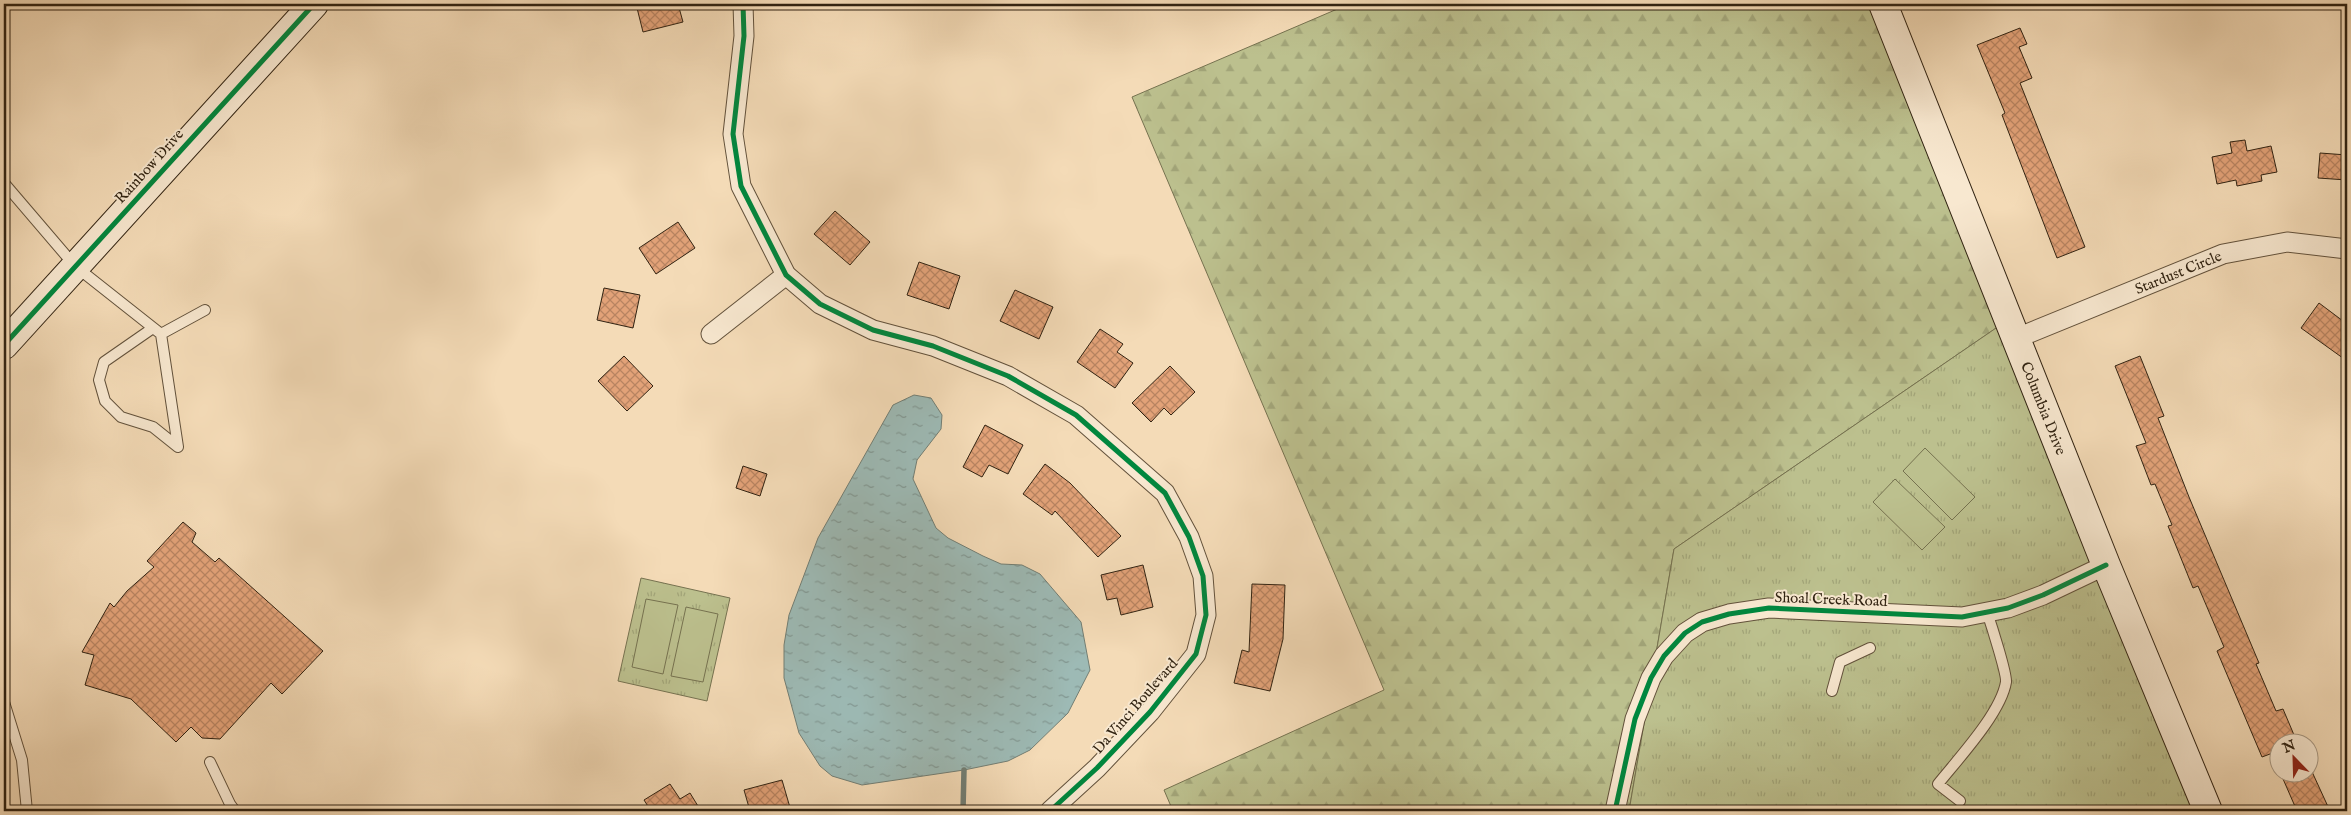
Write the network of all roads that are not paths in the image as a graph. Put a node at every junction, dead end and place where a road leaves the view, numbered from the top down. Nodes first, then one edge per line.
1 (314, 4) edge
2 (743, 4) edge
3 (1883, 4) edge
4 (4, 183) edge
5 (2347, 249) edge
6 (76, 266) junction
7 (786, 275) junction
8 (205, 310) dead end
9 (157, 331) junction
10 (711, 334) dead end
11 (2017, 338) junction
12 (4, 345) edge
13 (2106, 565) junction
14 (1987, 612) junction
15 (1870, 648) dead end
16 (1832, 692) dead end
17 (4, 702) edge
18 (210, 762) dead end
19 (1960, 802) dead end
20 (27, 811) edge
21 (235, 811) edge
22 (1050, 811) edge
23 (1615, 811) edge
24 (2208, 811) edge

1 - 6 main road, Rainbow Drive
2 - 7 street, Da Vinci Boulevard
3 - 11 main road, Columbia Drive
4 - 6 lane
5 - 11 street, Stardust Circle
6 - 9 lane
6 - 12 main road, Rainbow Drive
7 - 10 street
7 - 22 street, Da Vinci Boulevard
8 - 9 lane
9 - 9 lane
11 - 13 main road, Columbia Drive
13 - 14 street, Shoal Creek Road
13 - 24 main road, Columbia Drive
14 - 19 lane
14 - 23 street, Shoal Creek Road
15 - 16 lane
17 - 20 lane
18 - 21 lane

